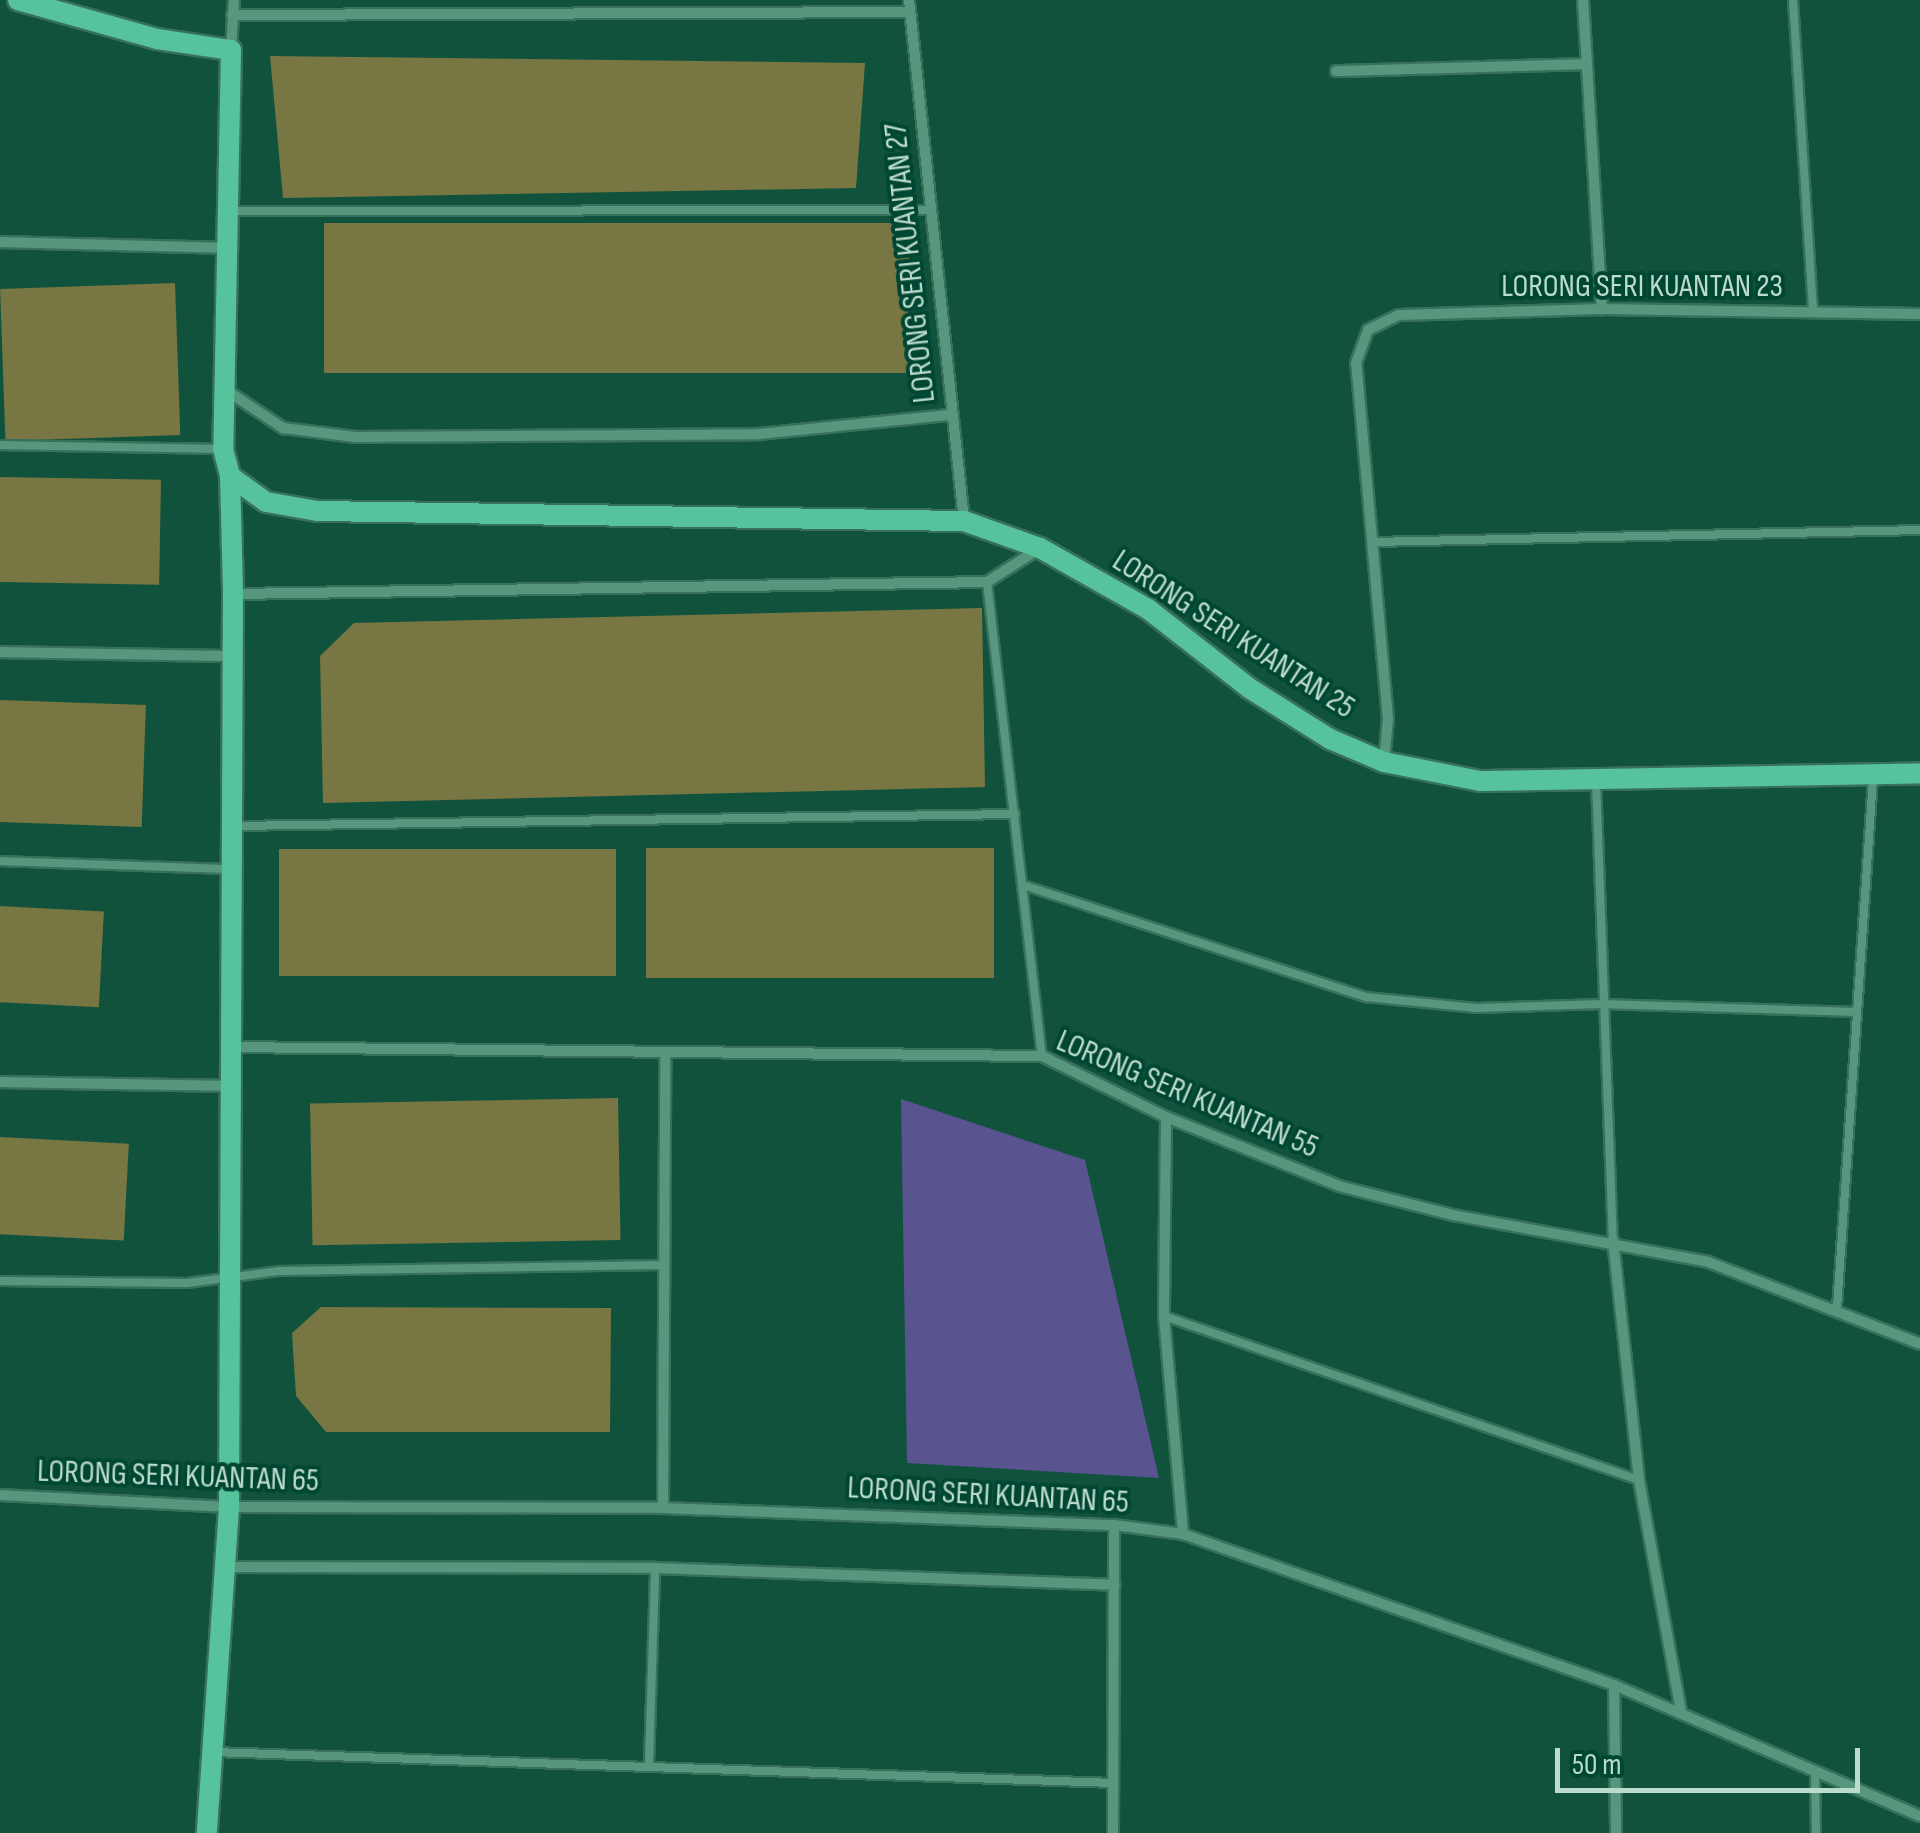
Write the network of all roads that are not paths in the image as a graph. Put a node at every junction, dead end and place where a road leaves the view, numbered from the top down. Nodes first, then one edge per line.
1 (18, 0) edge
2 (234, 0) edge
3 (1583, 0) edge
4 (1793, 0) edge
5 (910, 6) edge
6 (232, 15) junction
7 (231, 50) junction
8 (1584, 64) junction
9 (1336, 71) dead end
10 (930, 210) junction
11 (226, 211) junction
12 (0, 242) edge
13 (227, 248) junction
14 (1602, 308) junction
15 (1813, 312) junction
16 (1920, 314) edge
17 (225, 390) junction
18 (951, 414) junction
19 (0, 445) edge
20 (223, 449) junction
21 (230, 476) junction
22 (964, 521) junction
23 (1920, 530) edge
24 (1372, 542) junction
25 (1040, 548) junction
26 (986, 582) junction
27 (233, 594) junction
28 (0, 652) edge
29 (232, 656) junction
30 (1384, 762) junction
31 (1920, 773) edge
32 (1874, 774) junction
33 (1596, 780) junction
34 (1015, 814) junction
35 (229, 826) junction
36 (0, 861) edge
37 (230, 870) junction
38 (1023, 885) junction
39 (1602, 1004) junction
40 (1856, 1012) junction
41 (230, 1047) junction
42 (664, 1056) junction
43 (1042, 1056) junction
44 (0, 1082) edge
45 (229, 1086) junction
46 (1166, 1117) junction
47 (1613, 1240) junction
48 (663, 1265) junction
49 (232, 1277) junction
50 (0, 1281) edge
51 (1837, 1308) junction
52 (1164, 1316) junction
53 (1920, 1344) edge
54 (1639, 1480) junction
55 (0, 1495) edge
56 (230, 1506) junction
57 (662, 1508) junction
58 (1114, 1525) junction
59 (1184, 1534) junction
60 (225, 1567) junction
61 (655, 1568) junction
62 (1114, 1586) junction
63 (1614, 1685) junction
64 (1681, 1711) junction
65 (213, 1752) junction
66 (649, 1764) junction
67 (1816, 1772) junction
68 (1113, 1782) junction
69 (1920, 1816) edge
70 (207, 1833) edge
71 (1113, 1833) edge
72 (1616, 1833) edge
73 (1816, 1833) edge

1 - 7 street
2 - 6 street
3 - 8 street
4 - 15 lane
5 - 6 street
5 - 10 street, LORONG SERI KUANTAN 27
6 - 7 street
7 - 11 street
8 - 9 street
8 - 14 street
10 - 11 lane
10 - 18 street, LORONG SERI KUANTAN 27
11 - 13 street
12 - 13 street
13 - 17 street
14 - 15 street, LORONG SERI KUANTAN 23
14 - 24 street, LORONG SERI KUANTAN 23
15 - 16 street, LORONG SERI KUANTAN 23
17 - 18 street
17 - 20 street
18 - 22 street, LORONG SERI KUANTAN 27
19 - 20 lane
20 - 21 street
21 - 22 street, LORONG SERI KUANTAN 25
21 - 27 street
22 - 25 street, LORONG SERI KUANTAN 25
23 - 24 lane
24 - 30 street
25 - 26 street
25 - 30 street, LORONG SERI KUANTAN 25
26 - 27 street
26 - 34 lane
27 - 29 street
28 - 29 street
29 - 35 street
30 - 33 street, LORONG SERI KUANTAN 25
31 - 32 street, LORONG SERI KUANTAN 25
32 - 33 street, LORONG SERI KUANTAN 25
32 - 40 lane
33 - 39 lane
34 - 35 lane
34 - 38 lane
35 - 37 street
36 - 37 lane
37 - 41 street
38 - 39 lane
38 - 43 lane
39 - 40 lane
39 - 47 lane
40 - 51 lane
41 - 42 street, LORONG SERI KUANTAN 55
41 - 45 street
42 - 43 street, LORONG SERI KUANTAN 55
42 - 48 street
43 - 46 street, LORONG SERI KUANTAN 55
44 - 45 street
45 - 49 street
46 - 47 street, LORONG SERI KUANTAN 55
46 - 52 street
47 - 51 street, LORONG SERI KUANTAN 55
47 - 54 street
48 - 49 lane
48 - 57 street
49 - 50 lane
49 - 56 street
51 - 53 street, LORONG SERI KUANTAN 55
52 - 54 lane
52 - 59 street
54 - 64 street
55 - 56 street, LORONG SERI KUANTAN 65
56 - 57 street, LORONG SERI KUANTAN 65
56 - 60 street
57 - 58 street, LORONG SERI KUANTAN 65
58 - 59 street, LORONG SERI KUANTAN 65
58 - 62 street
59 - 63 street, LORONG SERI KUANTAN 65
60 - 61 street
60 - 65 street
61 - 62 street
61 - 66 lane
62 - 68 street
63 - 64 street, LORONG SERI KUANTAN 65
63 - 72 street
64 - 67 street, LORONG SERI KUANTAN 65
65 - 66 lane
65 - 70 street
66 - 68 lane
67 - 69 street, LORONG SERI KUANTAN 65
67 - 73 lane
68 - 71 street

